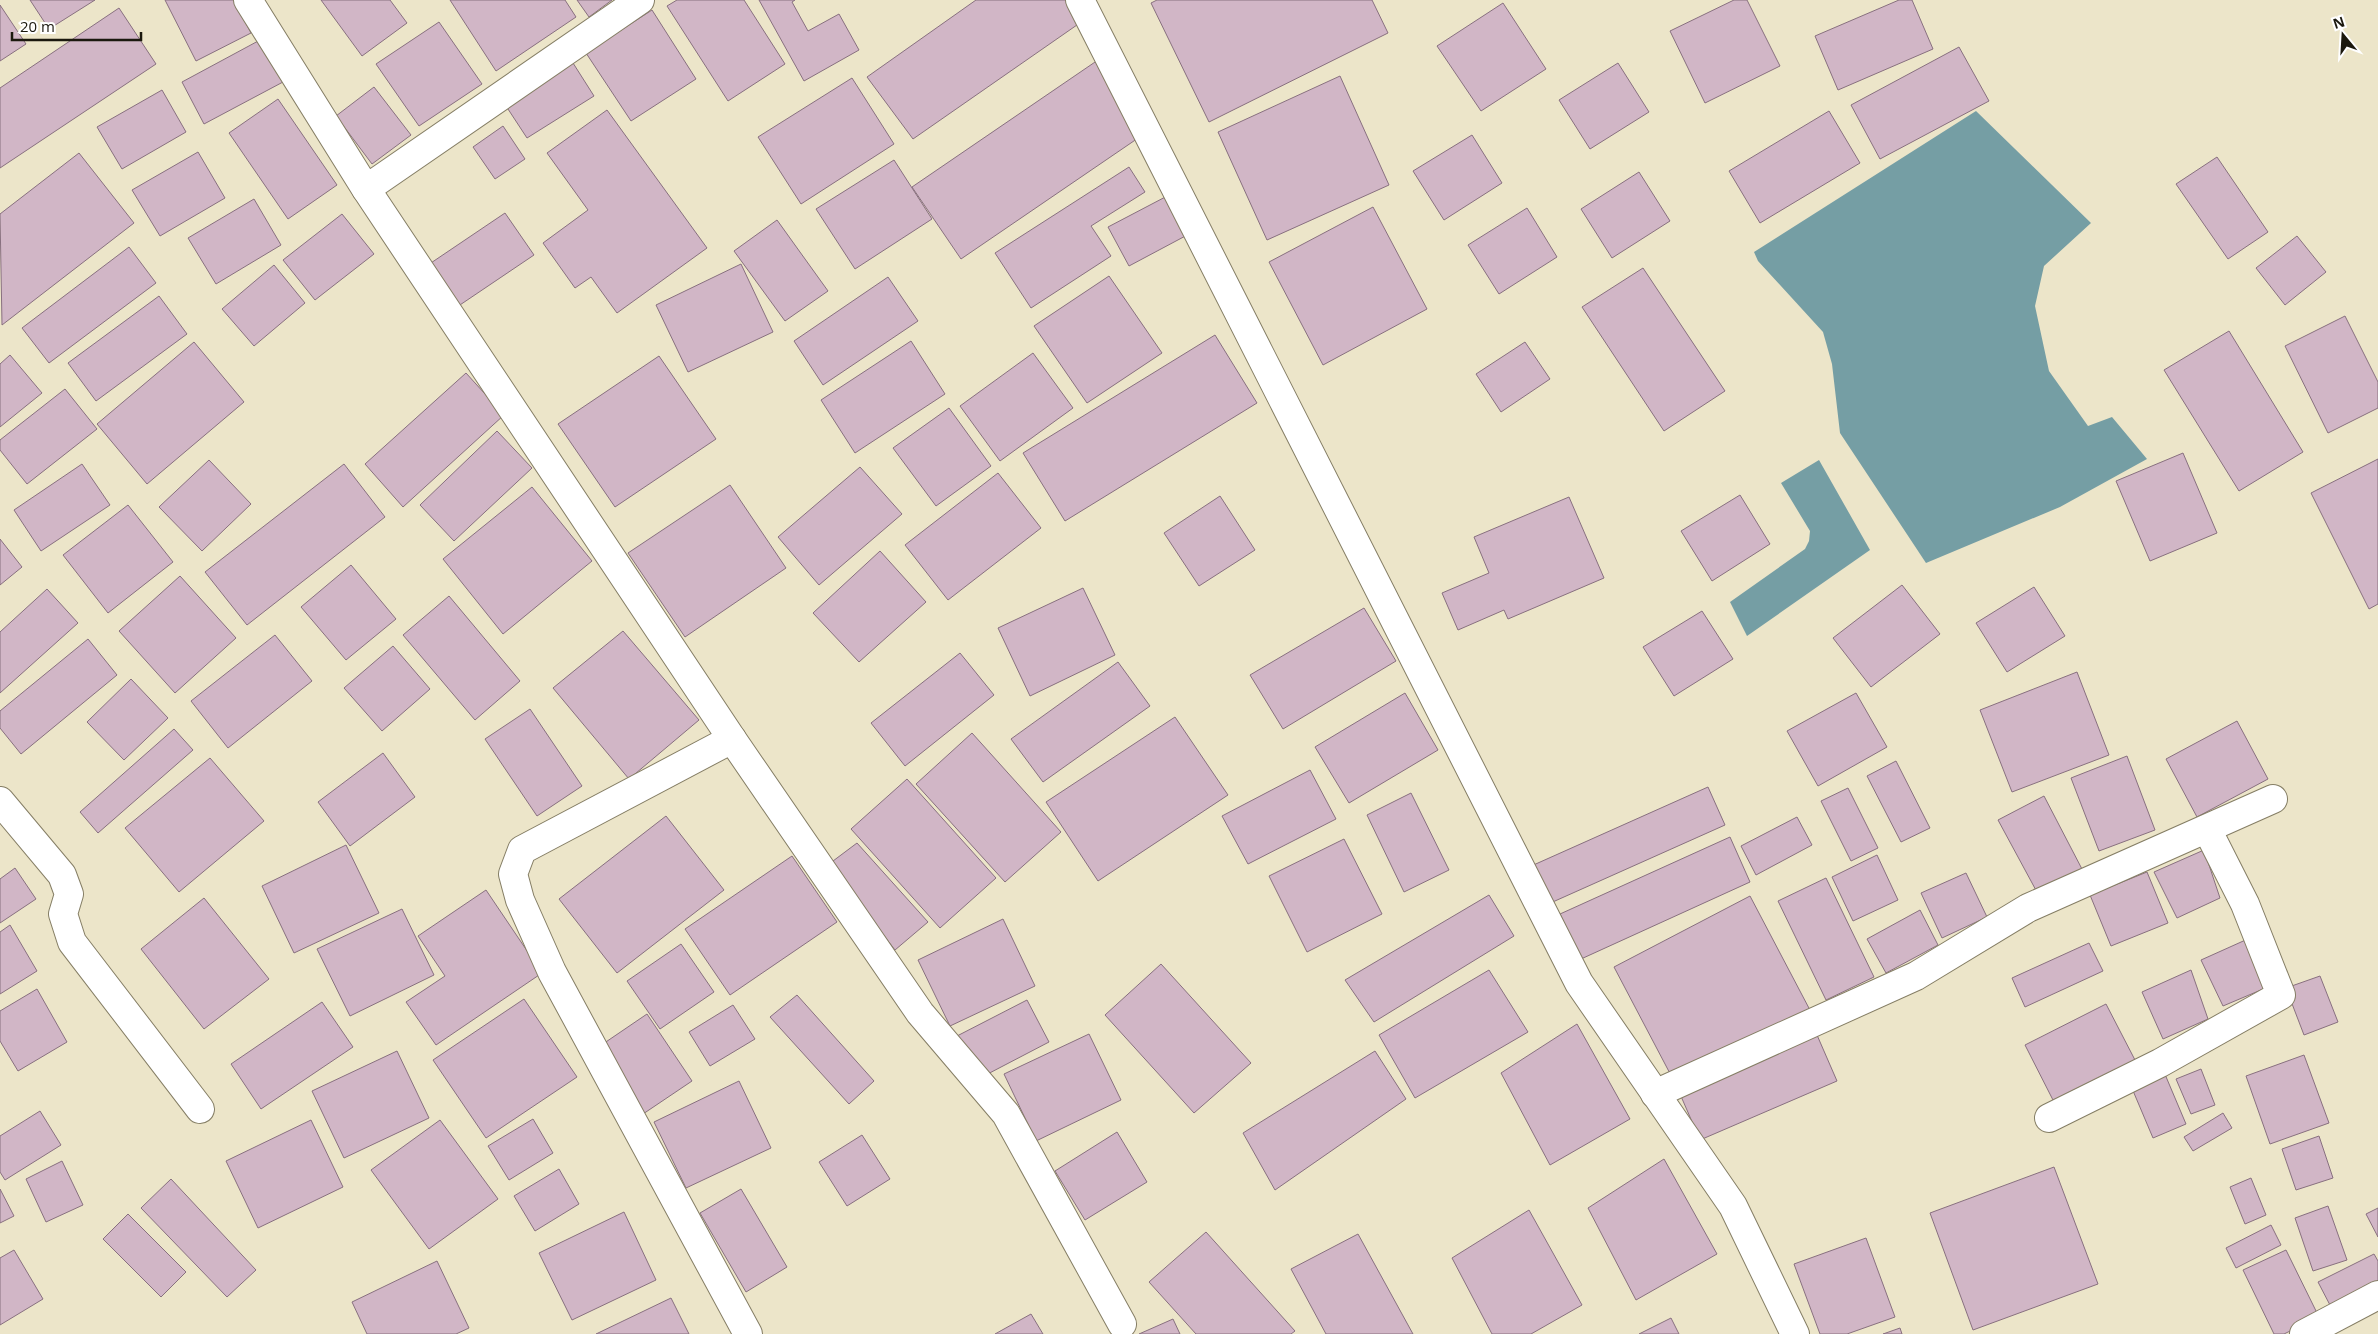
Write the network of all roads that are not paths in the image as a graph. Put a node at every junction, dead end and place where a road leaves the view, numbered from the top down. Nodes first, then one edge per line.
1 (248, 0) edge
2 (640, 0) edge
3 (1080, 0) edge
4 (366, 188) junction
5 (732, 739) junction
6 (2273, 799) dead end
7 (0, 801) edge
8 (2207, 829) junction
9 (1655, 1094) junction
10 (200, 1108) dead end
11 (2049, 1118) dead end
12 (2378, 1295) edge
13 (1122, 1324) dead end
14 (748, 1334) edge
15 (1795, 1334) edge
16 (2304, 1334) edge

1 - 4 street
2 - 4 street
3 - 9 street
4 - 5 street
5 - 13 street
5 - 14 street
6 - 8 street
7 - 10 street
8 - 9 street
8 - 11 street
9 - 15 street
12 - 16 street

